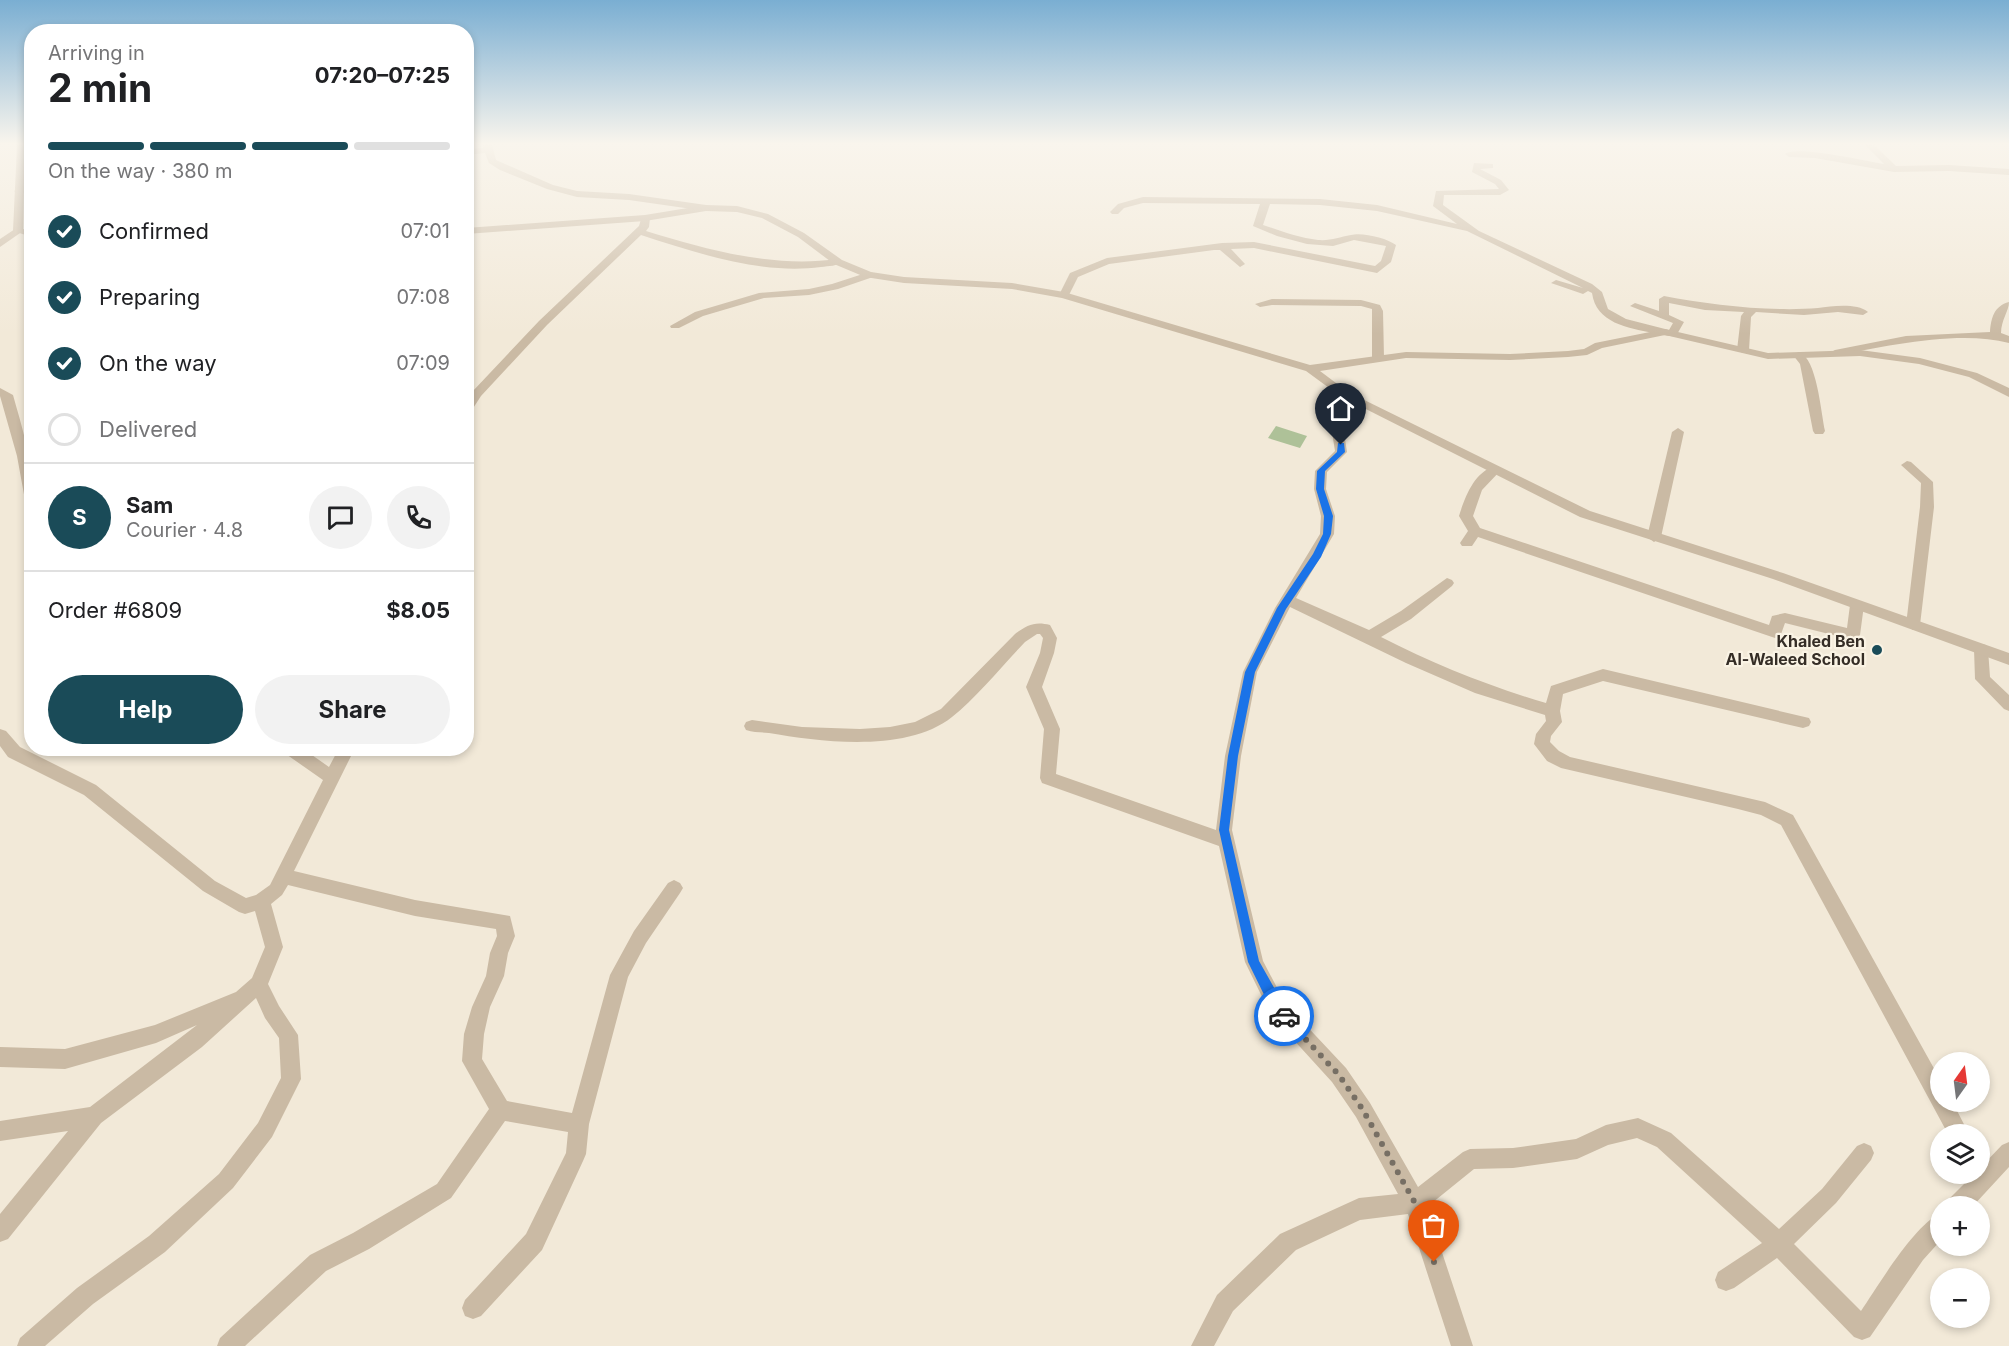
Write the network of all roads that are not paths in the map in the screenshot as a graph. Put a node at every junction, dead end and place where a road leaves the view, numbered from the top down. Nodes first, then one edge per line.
1 (19, 208) edge
2 (664, 208) edge
3 (706, 208) joint
4 (1119, 208) edge
5 (1264, 208) edge
6 (1375, 208) edge
7 (1441, 208) edge
8 (1115, 212) dead end
9 (649, 217) junction
10 (474, 230) edge
11 (18, 231) junction
12 (24, 232) edge
13 (640, 232) junction
14 (1476, 233) junction
15 (0, 244) edge
16 (1222, 246) junction
17 (838, 262) junction
18 (1240, 264) dead end
19 (869, 275) junction
20 (1556, 283) dead end
21 (1064, 295) junction
22 (1597, 295) junction
23 (1260, 304) dead end
24 (2009, 305) edge
25 (1635, 306) dead end
26 (1753, 309) junction
27 (1863, 312) dead end
28 (1664, 316) junction
29 (675, 327) dead end
30 (1669, 333) junction
31 (1995, 335) junction
32 (2009, 340) edge
33 (1743, 350) junction
34 (1835, 353) junction
35 (1799, 355) junction
36 (1378, 358) junction
37 (1310, 369) junction
38 (0, 392) edge
39 (2009, 393) edge
40 (474, 397) edge
41 (1360, 402) junction
42 (1819, 431) dead end
43 (1678, 432) dead end
44 (24, 462) edge
45 (1907, 465) dead end
46 (1495, 470) junction
47 (1654, 537) junction
48 (1447, 583) dead end
49 (1288, 600) junction
50 (1857, 605) junction
51 (1913, 625) junction
52 (1370, 637) junction
53 (1981, 649) junction
54 (2009, 659) edge
55 (2009, 705) edge
56 (1552, 711) junction
57 (1803, 722) dead end
58 (752, 726) dead end
59 (0, 735) edge
60 (301, 756) edge
61 (343, 756) edge
62 (332, 777) junction
63 (1226, 841) junction
64 (283, 876) junction
65 (674, 888) dead end
66 (261, 901) junction
67 (254, 989) junction
68 (0, 1057) edge
69 (1930, 1081) edge
70 (501, 1110) junction
71 (94, 1116) junction
72 (579, 1124) junction
73 (0, 1131) edge
74 (2009, 1152) edge
75 (1864, 1153) dead end
76 (1990, 1169) edge
77 (1976, 1184) edge
78 (1966, 1196) edge
79 (1415, 1203) junction
80 (0, 1231) edge
81 (1930, 1236) edge
82 (1779, 1244) junction
83 (1726, 1280) dead end
84 (473, 1308) dead end
85 (28, 1346) edge
86 (228, 1346) edge
87 (1202, 1346) edge
88 (1462, 1346) edge

1 - 11 street
2 - 9 street
3 - 9 street
3 - 17 street
4 - 8 street
5 - 16 street
6 - 14 street
7 - 14 street
9 - 10 street
9 - 13 street
11 - 12 street
11 - 15 street
13 - 17 street
13 - 40 street
14 - 22 street
16 - 18 street
16 - 21 street
17 - 19 street
19 - 21 street
19 - 29 street
20 - 22 street
21 - 37 street
22 - 30 street
23 - 36 street
24 - 31 street
25 - 28 street
26 - 27 street
26 - 28 street
26 - 33 street
28 - 30 street
30 - 33 street
30 - 36 street
31 - 32 street
31 - 34 street
33 - 35 street
34 - 35 street
34 - 39 street
35 - 42 street
36 - 37 street
37 - 41 street
38 - 44 street
41 - 46 street
41 - 49 street
43 - 47 street
45 - 51 street
46 - 47 street
46 - 50 street
47 - 50 street
48 - 52 street
49 - 52 street
49 - 63 street
50 - 51 street
51 - 53 street
52 - 56 street
53 - 54 street
53 - 55 street
56 - 57 street
56 - 69 street
58 - 63 street
59 - 66 street
60 - 62 street
61 - 62 street
62 - 64 street
63 - 79 street
64 - 66 street
64 - 70 street
65 - 72 street
66 - 67 street
67 - 68 street
67 - 71 street
67 - 85 street
70 - 72 street
70 - 86 street
71 - 73 street
71 - 80 street
72 - 84 street
74 - 76 street
75 - 82 street
77 - 78 street
79 - 82 street
79 - 87 street
79 - 88 street
81 - 82 street
82 - 83 street

